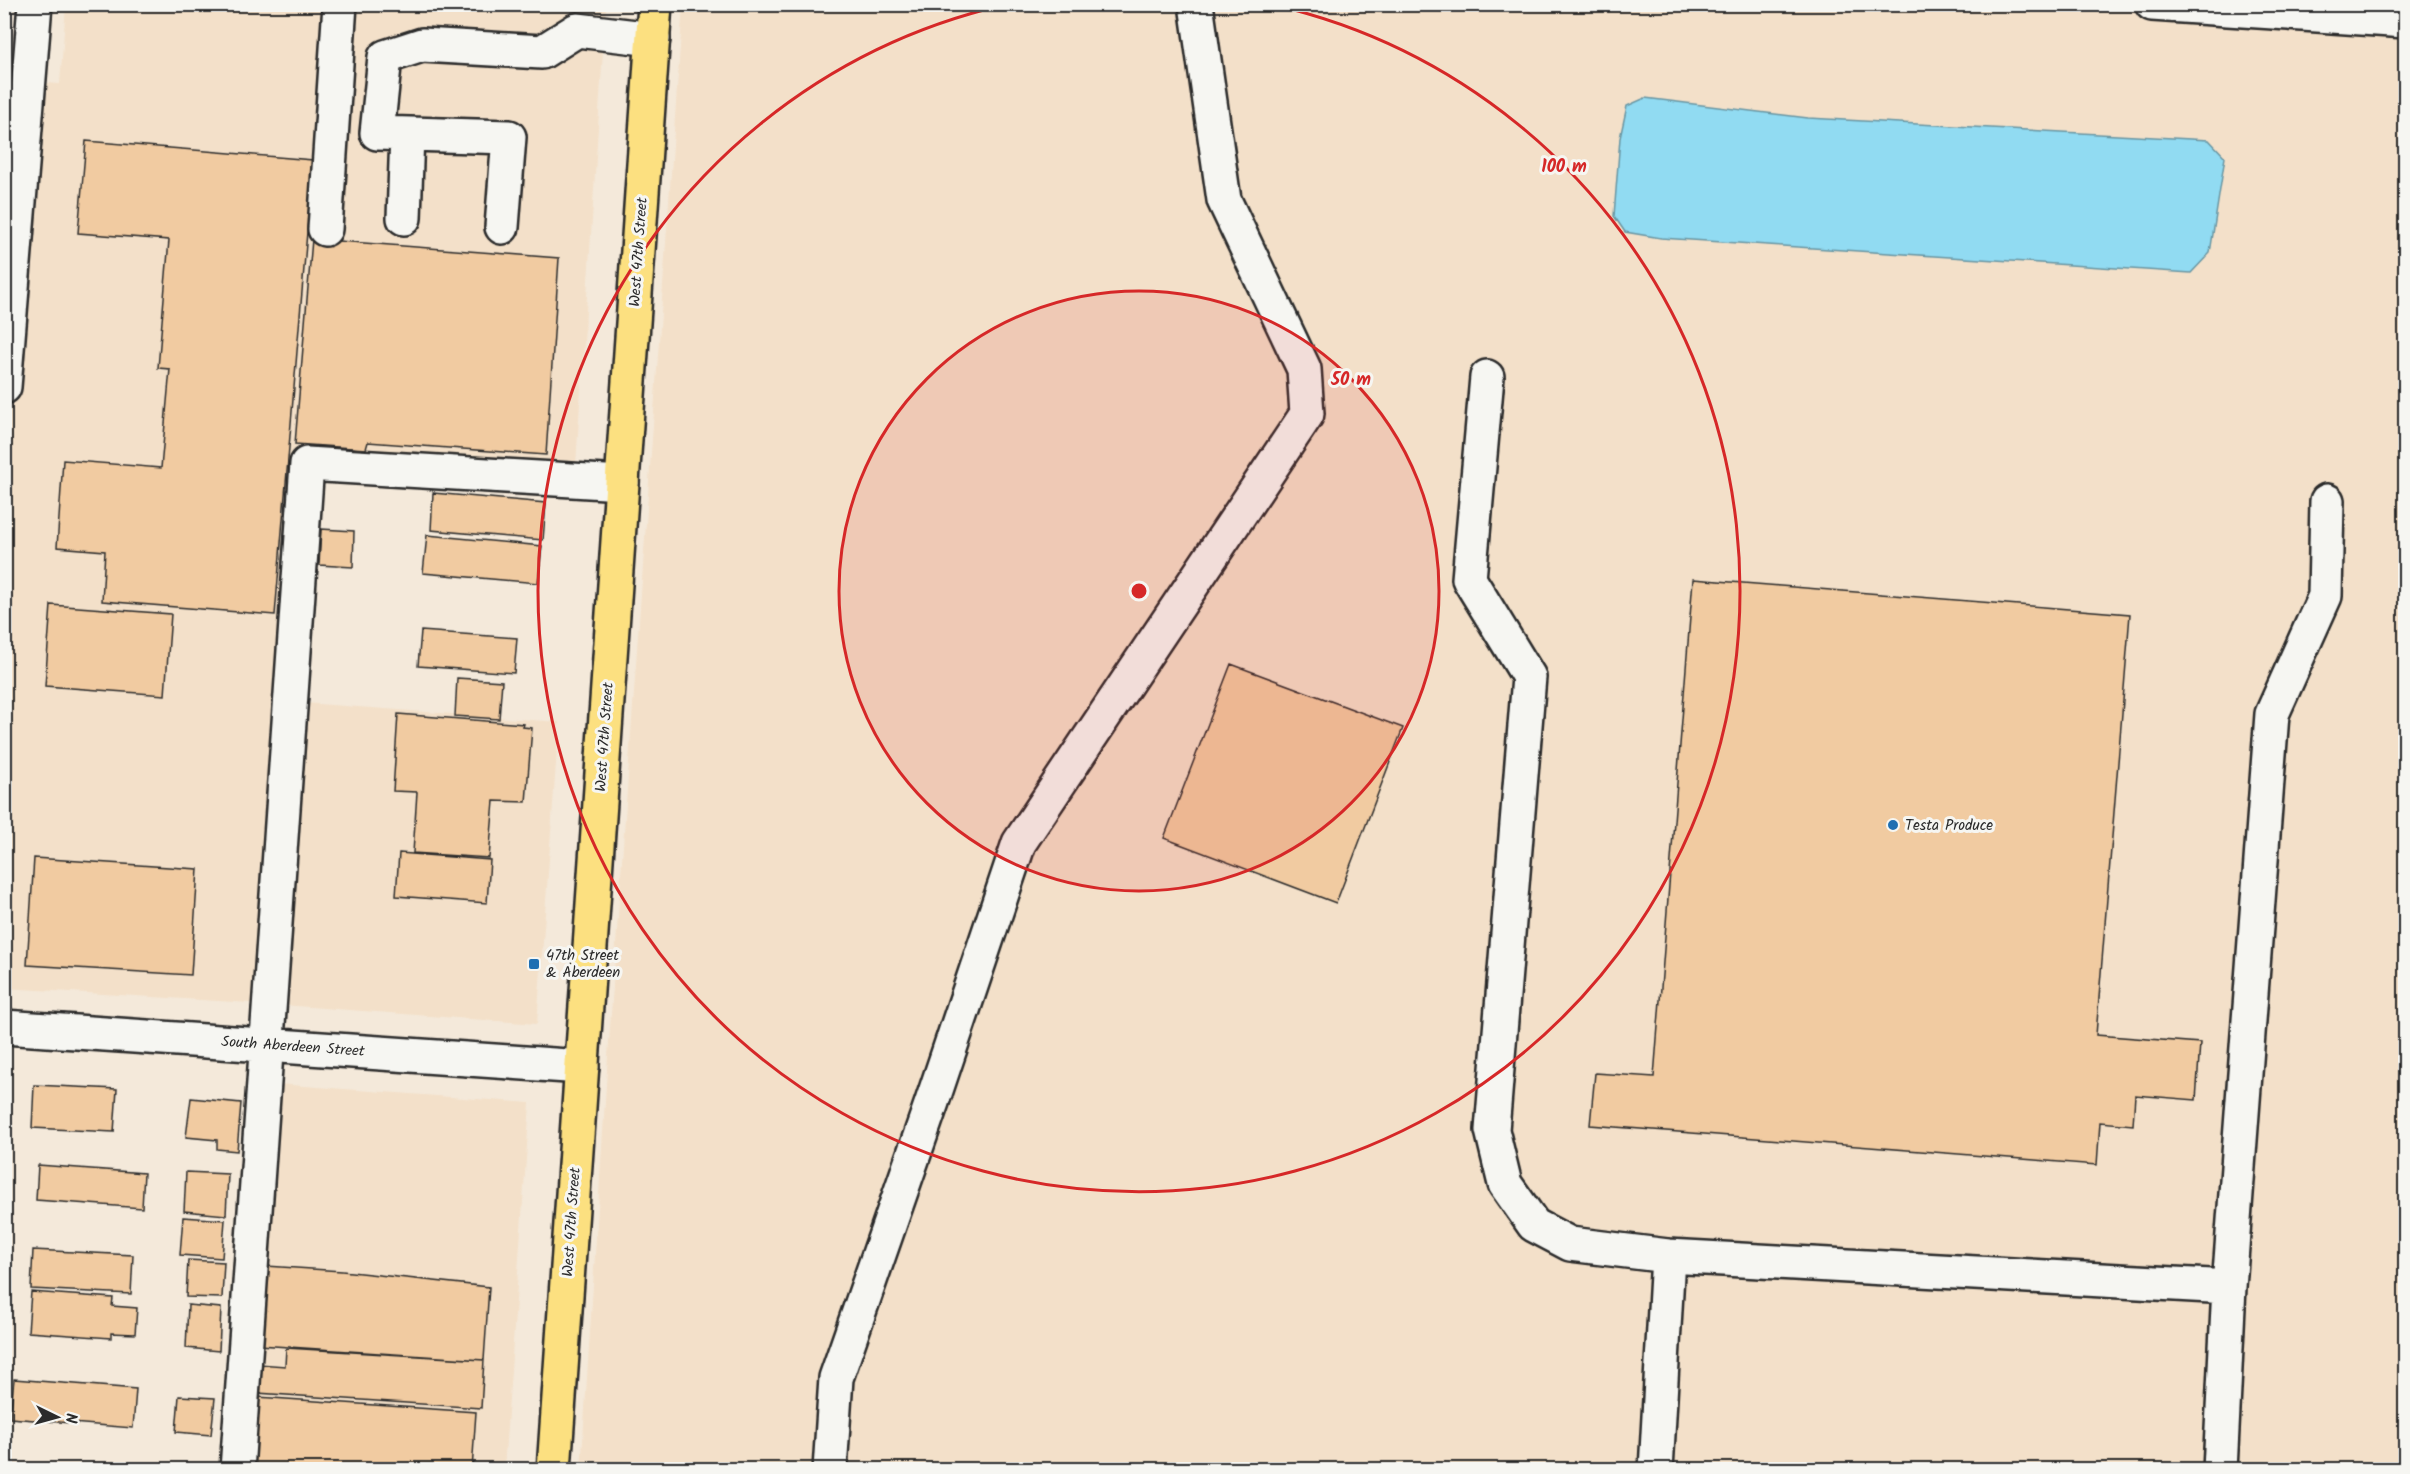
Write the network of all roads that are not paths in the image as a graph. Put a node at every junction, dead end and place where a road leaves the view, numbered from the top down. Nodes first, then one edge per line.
1 (35, 4) edge
2 (340, 4) edge
3 (655, 4) edge
4 (1196, 4) edge
5 (2152, 4) edge
6 (2406, 21) edge
7 (653, 39) junction
8 (15, 115) edge
9 (406, 134) junction
10 (404, 218) dead end
11 (502, 227) dead end
12 (325, 229) dead end
13 (1487, 377) dead end
14 (4, 387) edge
15 (622, 483) junction
16 (2327, 501) dead end
17 (4, 1027) edge
18 (267, 1044) junction
19 (582, 1067) junction
20 (1668, 1256) junction
21 (2229, 1287) junction
22 (237, 1470) edge
23 (554, 1470) edge
24 (830, 1470) edge
25 (1656, 1470) edge
26 (2220, 1470) edge

1 - 8 street
2 - 12 street
3 - 7 main road, West 47th Street
4 - 24 street
5 - 6 street
7 - 9 street
7 - 15 main road, West 47th Street
8 - 14 street
9 - 10 street
9 - 11 street
13 - 20 street
15 - 18 street
15 - 19 main road, West 47th Street
16 - 21 street
17 - 18 street, South Aberdeen Street
18 - 19 street, South Aberdeen Street
18 - 22 street
19 - 23 main road, West 47th Street
20 - 21 street
20 - 25 street
21 - 26 street

